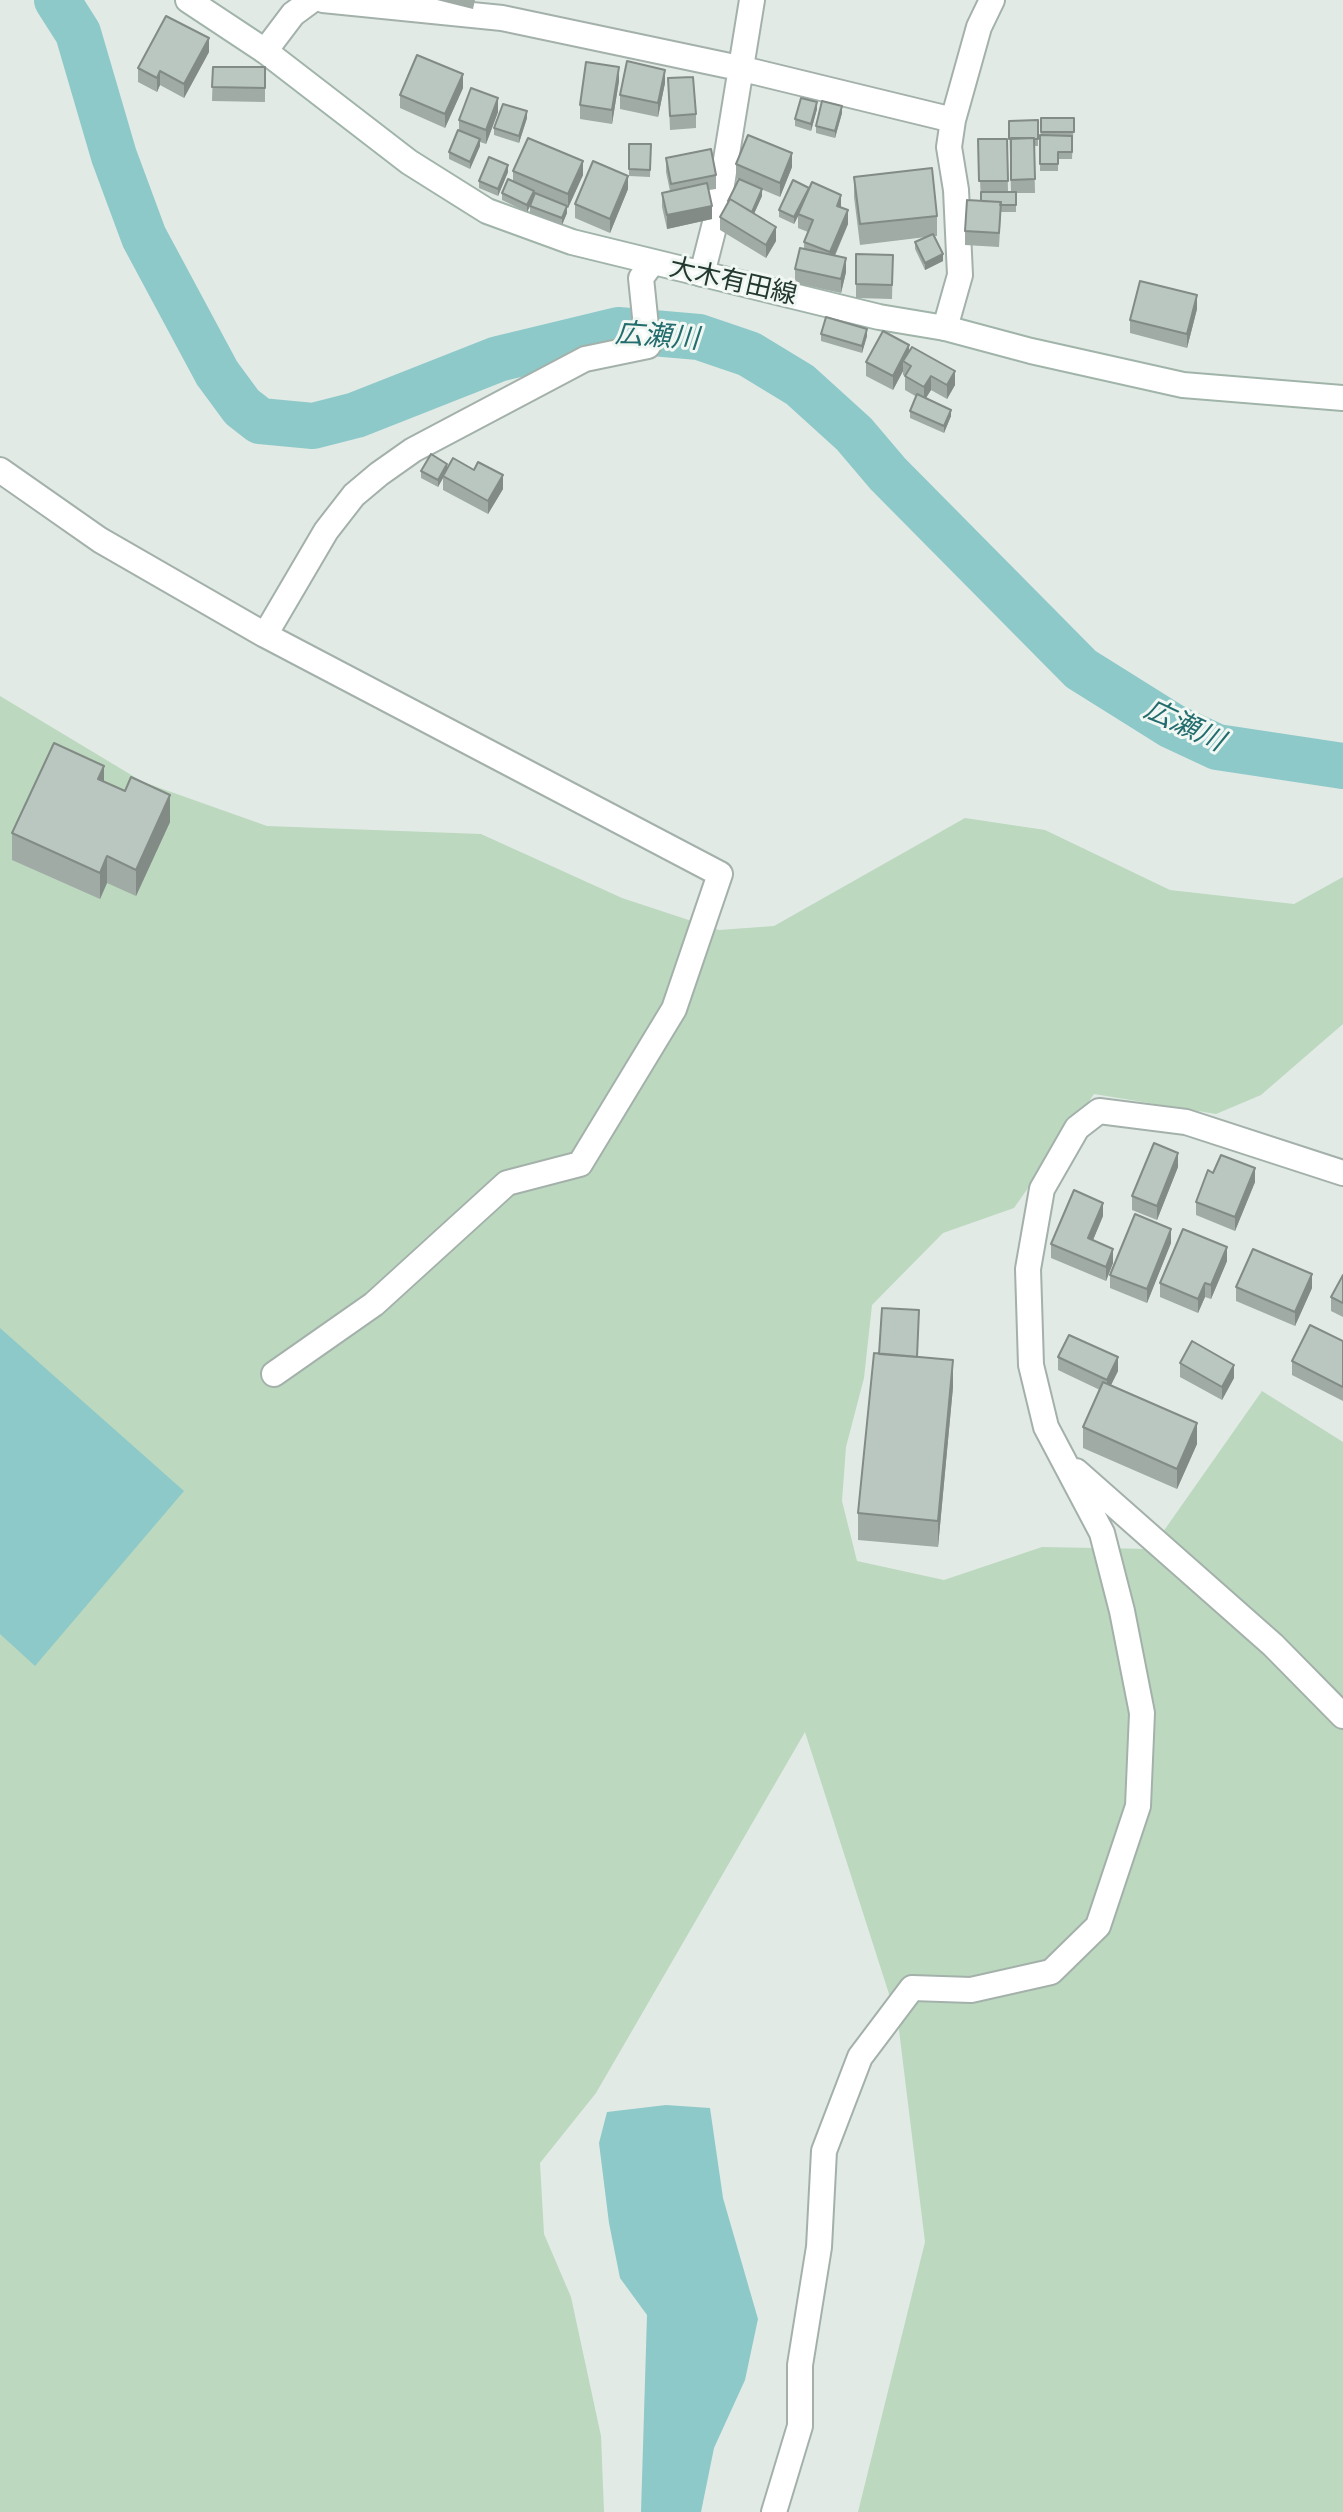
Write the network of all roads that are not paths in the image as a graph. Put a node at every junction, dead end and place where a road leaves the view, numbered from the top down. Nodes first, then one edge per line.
1 (188, 0) edge
2 (312, 0) edge
3 (323, 0) edge
4 (752, 0) edge
5 (992, 0) edge
6 (418, 5) edge
7 (265, 51) junction
8 (739, 68) junction
9 (953, 120) junction
10 (646, 270) junction
11 (702, 274) junction
12 (945, 328) junction
13 (1343, 398) edge
14 (0, 470) edge
15 (265, 635) junction
16 (1343, 1173) edge
17 (274, 1374) dead end
18 (1060, 1456) junction
19 (1343, 1716) edge
20 (774, 2512) edge

1 - 7 street, 大木有田線
2 - 7 street
3 - 6 street
4 - 8 street
5 - 9 street
6 - 8 street
7 - 10 street, 大木有田線
8 - 9 street
8 - 11 street
9 - 12 street
10 - 11 street, 大木有田線
10 - 15 street
11 - 12 street, 大木有田線
12 - 13 street, 大木有田線
14 - 15 street
15 - 17 street
16 - 18 street
18 - 19 street
18 - 20 street

